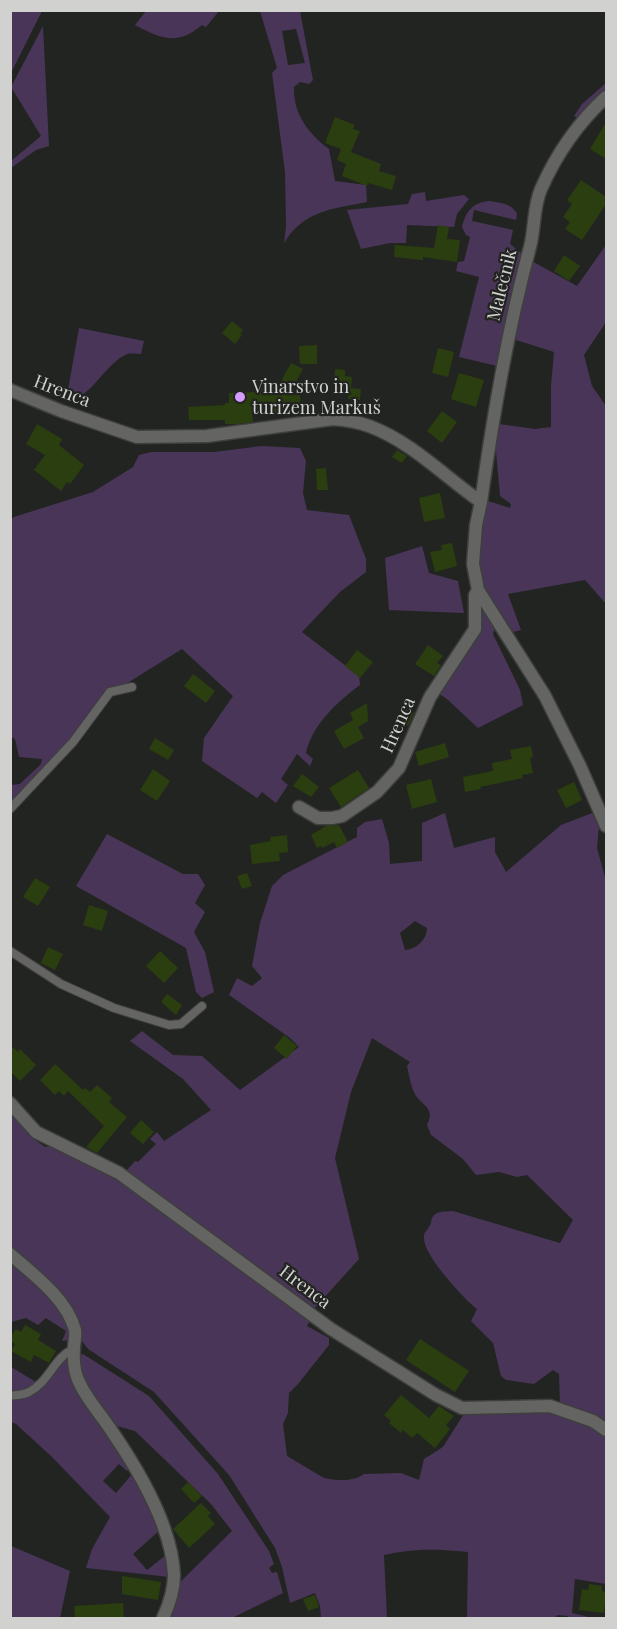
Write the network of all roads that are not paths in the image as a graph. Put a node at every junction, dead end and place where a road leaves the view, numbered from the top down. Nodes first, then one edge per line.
1 (606, 97) edge
2 (10, 390) edge
3 (481, 502) junction
4 (473, 564) joint
5 (478, 590) junction
6 (132, 687) dead end
7 (299, 807) dead end
8 (10, 808) edge
9 (606, 826) edge
10 (10, 951) edge
11 (202, 1006) dead end
12 (10, 1103) edge
13 (10, 1254) edge
14 (74, 1349) junction
15 (10, 1396) edge
16 (606, 1430) edge
17 (163, 1618) edge

1 - 3 street, Malečnik
2 - 3 street, Hrenca
3 - 4 street, Malečnik
4 - 5 street, Hrenca
5 - 7 street, Hrenca
5 - 9 street, Hrenca
6 - 8 lane
10 - 11 lane
12 - 16 street, Hrenca
13 - 14 street
14 - 15 lane
14 - 17 street

